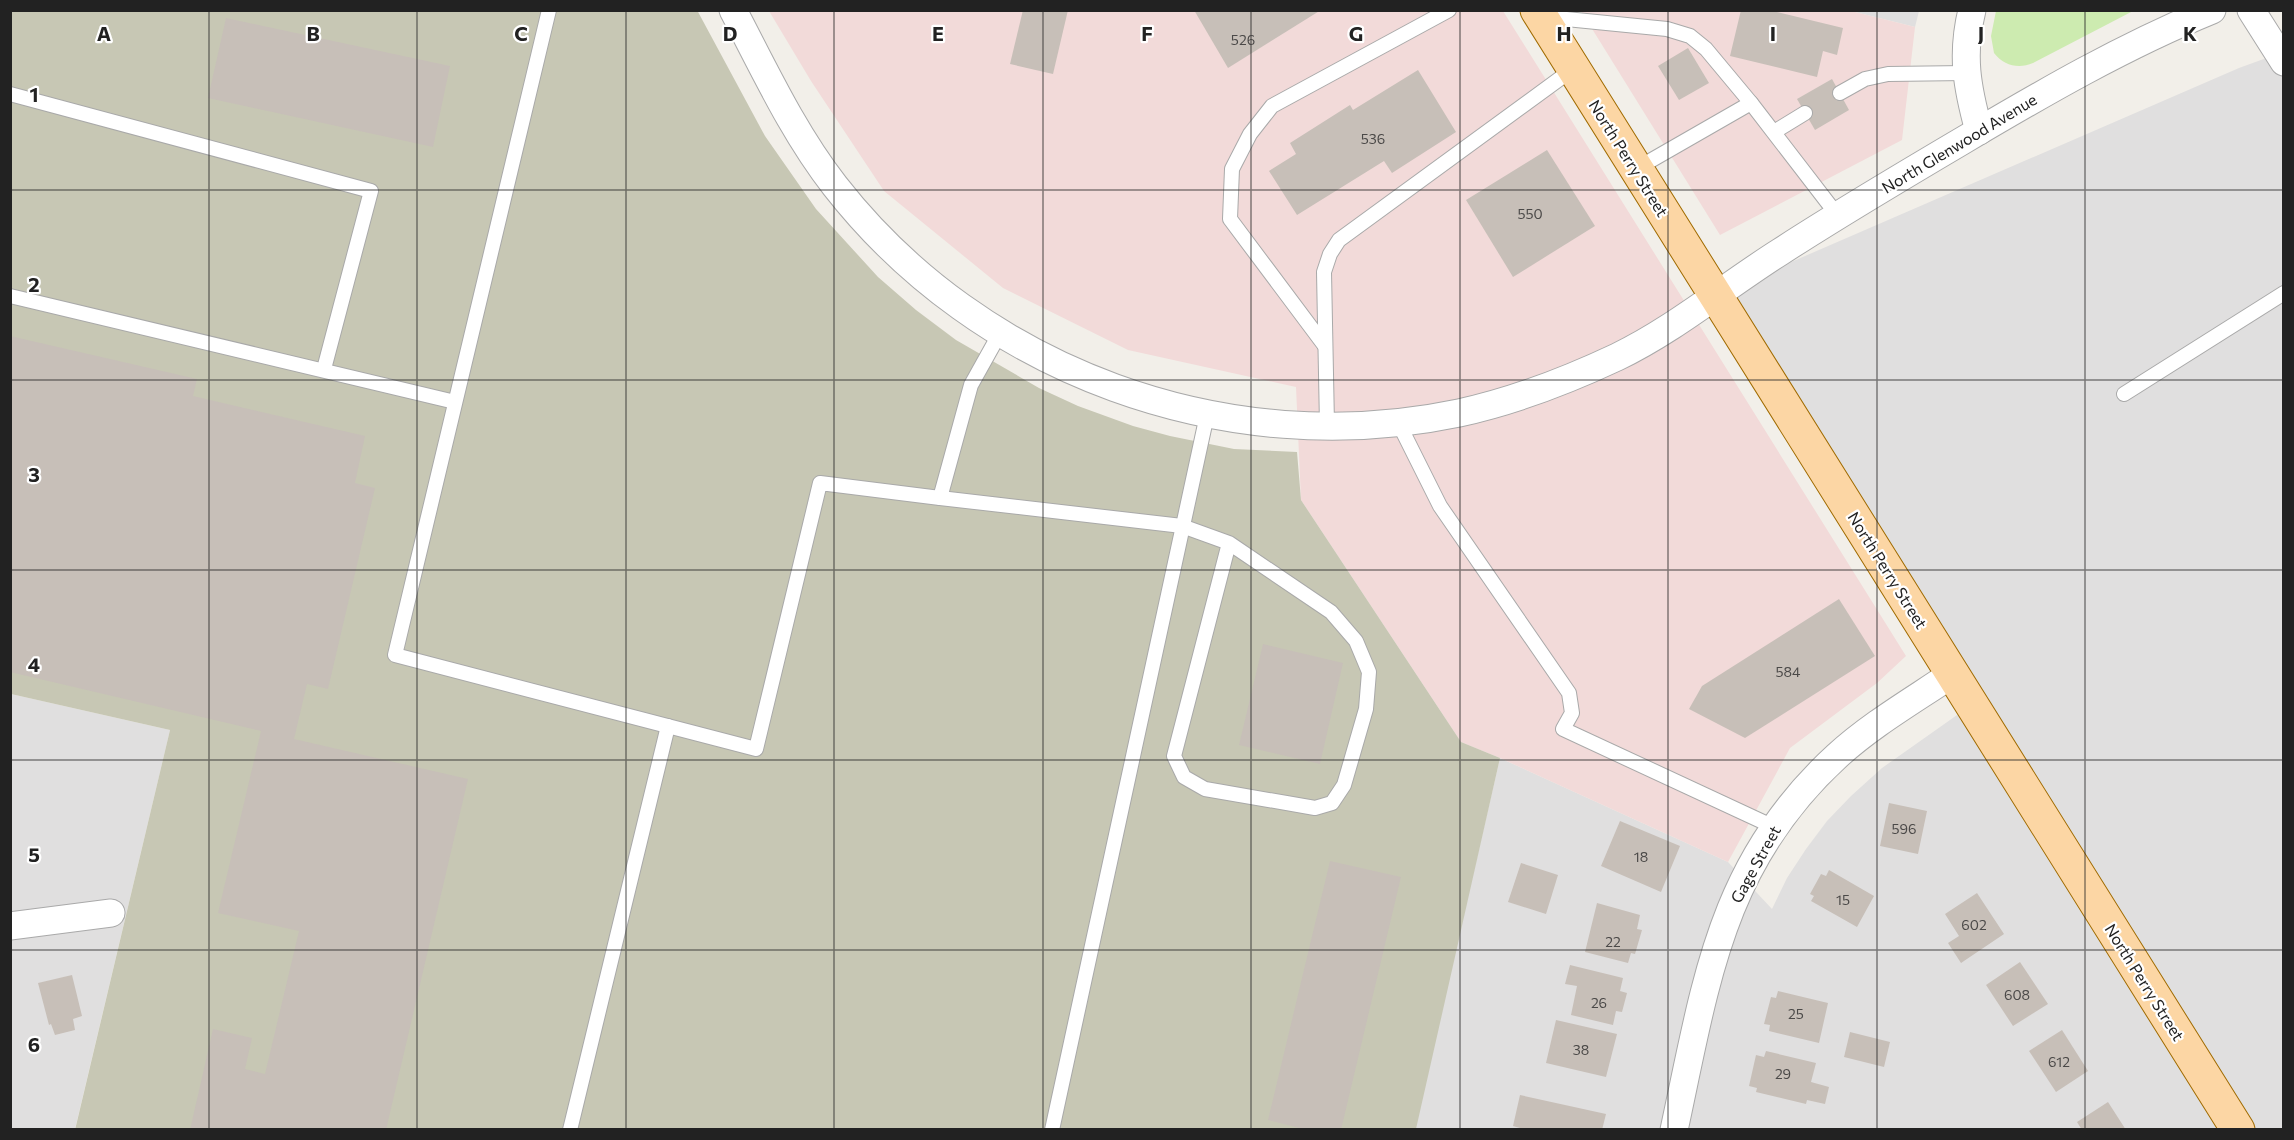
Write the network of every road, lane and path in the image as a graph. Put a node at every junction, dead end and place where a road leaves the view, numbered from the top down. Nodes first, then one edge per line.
1 (549, 10) edge
2 (733, 10) edge
3 (1449, 10) edge
4 (1972, 10) edge
5 (2212, 10) edge
6 (2251, 10) edge
7 (1538, 14) edge
8 (2283, 62) edge
9 (1573, 69) junction
10 (1966, 73) junction
11 (1840, 93) dead end
12 (10, 94) edge
13 (1751, 103) junction
14 (1805, 113) dead end
15 (1979, 131) junction
16 (1774, 132) junction
17 (1636, 169) junction
18 (1838, 216) junction
19 (2283, 293) edge
20 (1715, 295) junction
21 (10, 296) edge
22 (1000, 333) junction
23 (1325, 346) junction
24 (324, 369) junction
25 (2124, 394) dead end
26 (455, 402) junction
27 (1207, 415) junction
28 (1398, 422) junction
29 (1327, 425) junction
30 (940, 498) junction
31 (1182, 526) junction
32 (1229, 543) junction
33 (1953, 674) junction
34 (668, 726) junction
35 (1774, 827) junction
36 (111, 913) dead end
37 (10, 926) edge
38 (570, 1130) edge
39 (1052, 1130) edge
40 (1674, 1130) edge
41 (2238, 1130) edge

1 - 26 lane
2 - 22 street, North Glenwood Avenue
3 - 23 lane
4 - 10 street
5 - 15 street, North Glenwood Avenue
6 - 8 street
7 - 9 main road, North Perry Street
7 - 13 lane
9 - 17 main road, North Perry Street
9 - 23 lane
10 - 11 lane
10 - 15 street
12 - 24 lane
13 - 16 lane
13 - 17 lane
14 - 16 lane
15 - 18 street, North Glenwood Avenue
16 - 18 lane
17 - 20 main road, North Perry Street
18 - 20 street, North Glenwood Avenue
19 - 25 lane
20 - 28 street, North Glenwood Avenue
20 - 33 main road, North Perry Street
21 - 24 lane
22 - 27 street, North Glenwood Avenue
22 - 30 lane
23 - 29 lane
24 - 26 lane
26 - 34 lane
27 - 29 street, North Glenwood Avenue
27 - 31 lane
28 - 29 street, North Glenwood Avenue
28 - 35 lane
30 - 31 lane
30 - 34 lane
31 - 32 lane
31 - 39 lane
32 - 32 lane
33 - 35 street, Gage Street
33 - 41 main road, North Perry Street
34 - 38 lane
35 - 40 street, Gage Street
36 - 37 street

